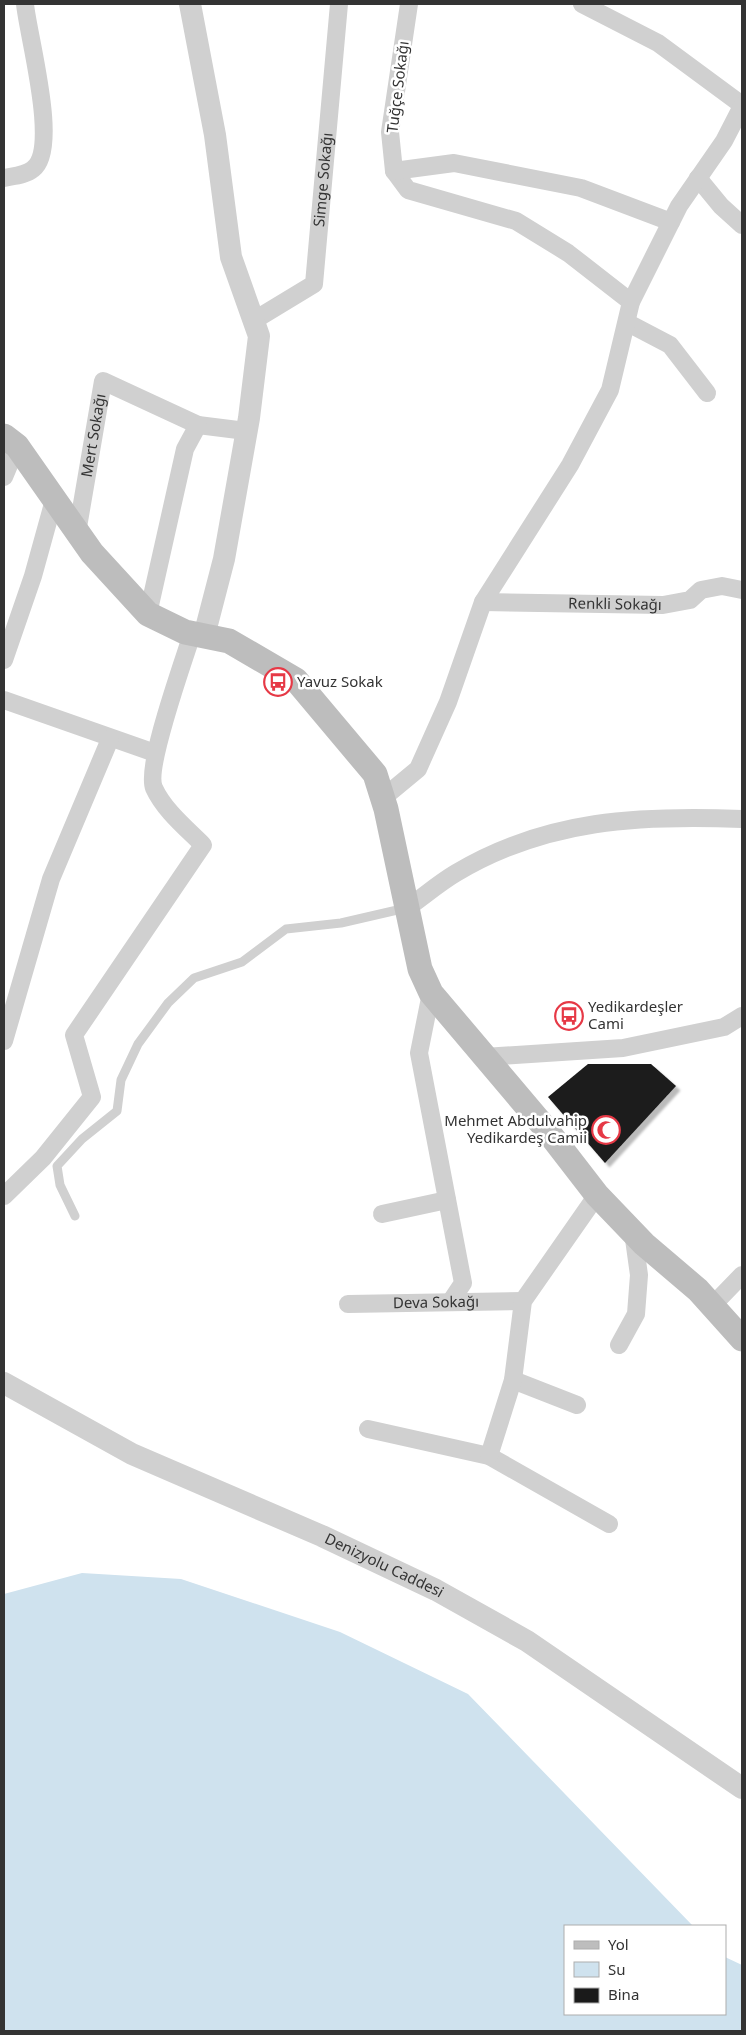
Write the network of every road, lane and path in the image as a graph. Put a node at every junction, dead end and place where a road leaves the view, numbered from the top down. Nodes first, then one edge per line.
1 (25, 4) edge
2 (190, 4) edge
3 (339, 4) edge
4 (409, 4) edge
5 (582, 4) edge
6 (742, 105) edge
7 (394, 171) junction
8 (4, 178) edge
9 (698, 178) junction
10 (671, 222) junction
11 (742, 225) edge
12 (631, 302) junction
13 (253, 321) junction
14 (628, 323) junction
15 (707, 393) dead end
16 (198, 425) junction
17 (246, 431) junction
18 (10, 441) edge
19 (4, 477) edge
20 (54, 500) junction
21 (77, 533) junction
22 (742, 590) edge
23 (483, 602) junction
24 (148, 614) junction
25 (198, 635) junction
26 (4, 660) edge
27 (4, 700) edge
28 (110, 739) junction
29 (155, 754) junction
30 (383, 798) junction
31 (742, 819) edge
32 (407, 908) junction
33 (12, 992) edge
34 (431, 993) junction
35 (742, 1016) edge
36 (4, 1041) edge
37 (484, 1057) junction
38 (598, 1195) junction
39 (4, 1196) edge
40 (447, 1200) junction
41 (382, 1214) dead end
42 (75, 1216) dead end
43 (633, 1232) junction
44 (742, 1275) edge
45 (451, 1300) junction
46 (523, 1300) junction
47 (348, 1304) dead end
48 (712, 1306) junction
49 (742, 1340) edge
50 (619, 1345) dead end
51 (513, 1380) junction
52 (4, 1383) edge
53 (577, 1405) dead end
54 (368, 1428) dead end
55 (489, 1456) junction
56 (608, 1524) dead end
57 (742, 1788) edge

1 - 8 street
2 - 13 street
3 - 13 street, Simge Sokağı
4 - 7 street, Tuğçe Sokağı
5 - 6 street
6 - 9 street
7 - 10 street
7 - 12 street
9 - 10 street
9 - 11 street
10 - 12 street
12 - 14 street
13 - 17 street
14 - 15 street
14 - 23 street
16 - 17 street, Mert Sokağı
16 - 21 street, Mert Sokağı
16 - 24 street
17 - 25 street
18 - 19 street
18 - 20 main road
20 - 21 main road
20 - 26 street
21 - 24 main road
22 - 23 street, Renkli Sokağı
23 - 30 street
24 - 25 main road
25 - 29 street
25 - 30 main road
27 - 28 street
28 - 29 street
28 - 33 street
29 - 39 street
30 - 32 main road
31 - 32 street
32 - 34 main road
32 - 42 lane
33 - 36 street
34 - 37 main road
34 - 40 street
35 - 37 street
37 - 38 main road
38 - 43 main road
38 - 46 street
40 - 41 street
40 - 45 street
43 - 48 main road
43 - 50 street
44 - 48 street
45 - 46 street, Deva Sokağı
45 - 47 street, Deva Sokağı
46 - 51 street
48 - 49 main road
51 - 53 street
51 - 55 street
52 - 57 street, Denizyolu Caddesi
54 - 55 street
55 - 56 street

